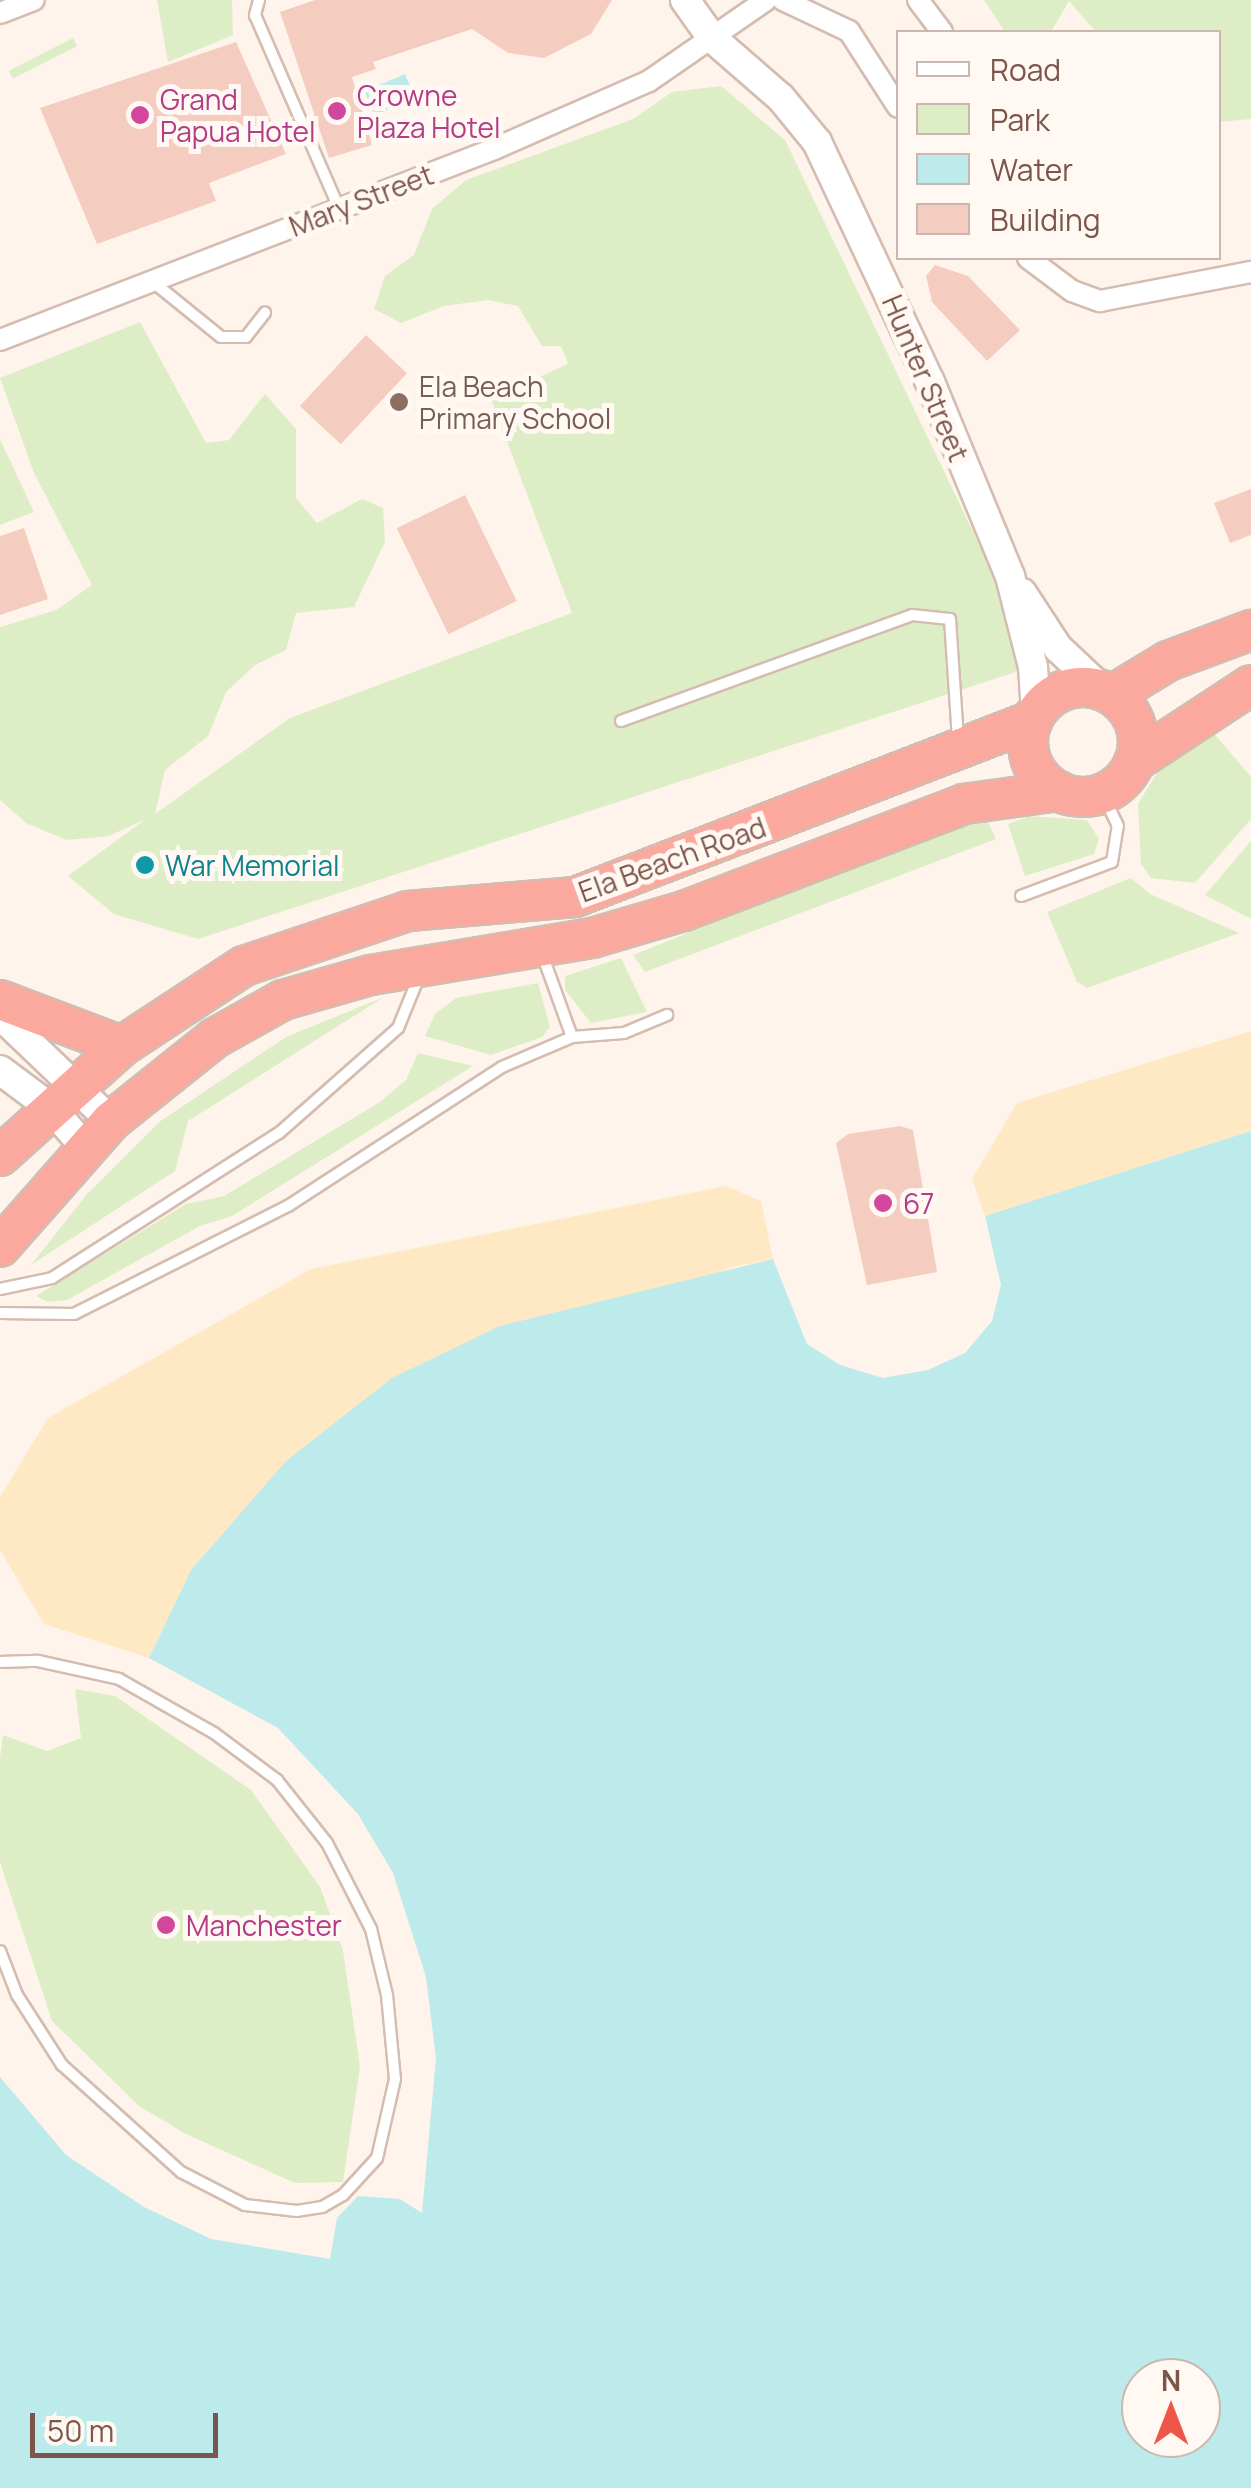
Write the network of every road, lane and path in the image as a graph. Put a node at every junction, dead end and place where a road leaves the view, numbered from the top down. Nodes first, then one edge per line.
1 (34, 0) edge
2 (259, 0) edge
3 (685, 0) edge
4 (766, 0) edge
5 (783, 0) edge
6 (918, 0) edge
7 (0, 13) edge
8 (940, 30) edge
9 (712, 38) junction
10 (896, 104) edge
11 (338, 206) junction
12 (1031, 260) edge
13 (1251, 272) edge
14 (152, 282) junction
15 (265, 314) dead end
16 (0, 340) edge
17 (1010, 576) junction
18 (1251, 630) edge
19 (1251, 685) edge
20 (1108, 693) junction
21 (1034, 717) junction
22 (621, 721) dead end
23 (958, 749) junction
24 (1134, 762) junction
25 (1058, 790) junction
26 (1102, 794) junction
27 (1021, 896) dead end
28 (541, 950) junction
29 (421, 968) junction
30 (0, 1000) edge
31 (0, 1015) edge
32 (667, 1016) dead end
33 (572, 1038) junction
34 (122, 1046) junction
35 (0, 1070) edge
36 (63, 1098) junction
37 (98, 1134) junction
38 (0, 1156) edge
39 (0, 1247) edge
40 (0, 1289) edge
41 (0, 1314) edge
42 (0, 1662) edge
43 (0, 1951) edge

1 - 7 street
2 - 11 lane
3 - 9 street, Hunter Street
4 - 9 street, Mary Street
5 - 10 street
6 - 8 street
9 - 11 street, Mary Street
9 - 17 street, Hunter Street
11 - 14 street, Mary Street
12 - 13 street
14 - 15 lane
14 - 16 street, Mary Street
17 - 20 street, Hunter Street
17 - 21 street, Hunter Street
18 - 20 highway
19 - 24 highway
20 - 21 highway
20 - 24 highway
21 - 23 highway, Ela Beach Road
21 - 25 highway
22 - 23 lane
23 - 34 highway, Ela Beach Road
24 - 26 highway
25 - 26 highway
25 - 28 highway, Ela Beach Road
26 - 27 lane
28 - 29 highway, Ela Beach Road
28 - 33 lane
29 - 37 highway, Ela Beach Road
29 - 40 lane
30 - 34 highway
31 - 36 street
32 - 33 lane
33 - 41 lane
34 - 36 highway, Ela Beach Road
35 - 36 street
36 - 37 street
36 - 38 highway, Ela Beach Road
37 - 39 highway, Ela Beach Road
42 - 43 lane

